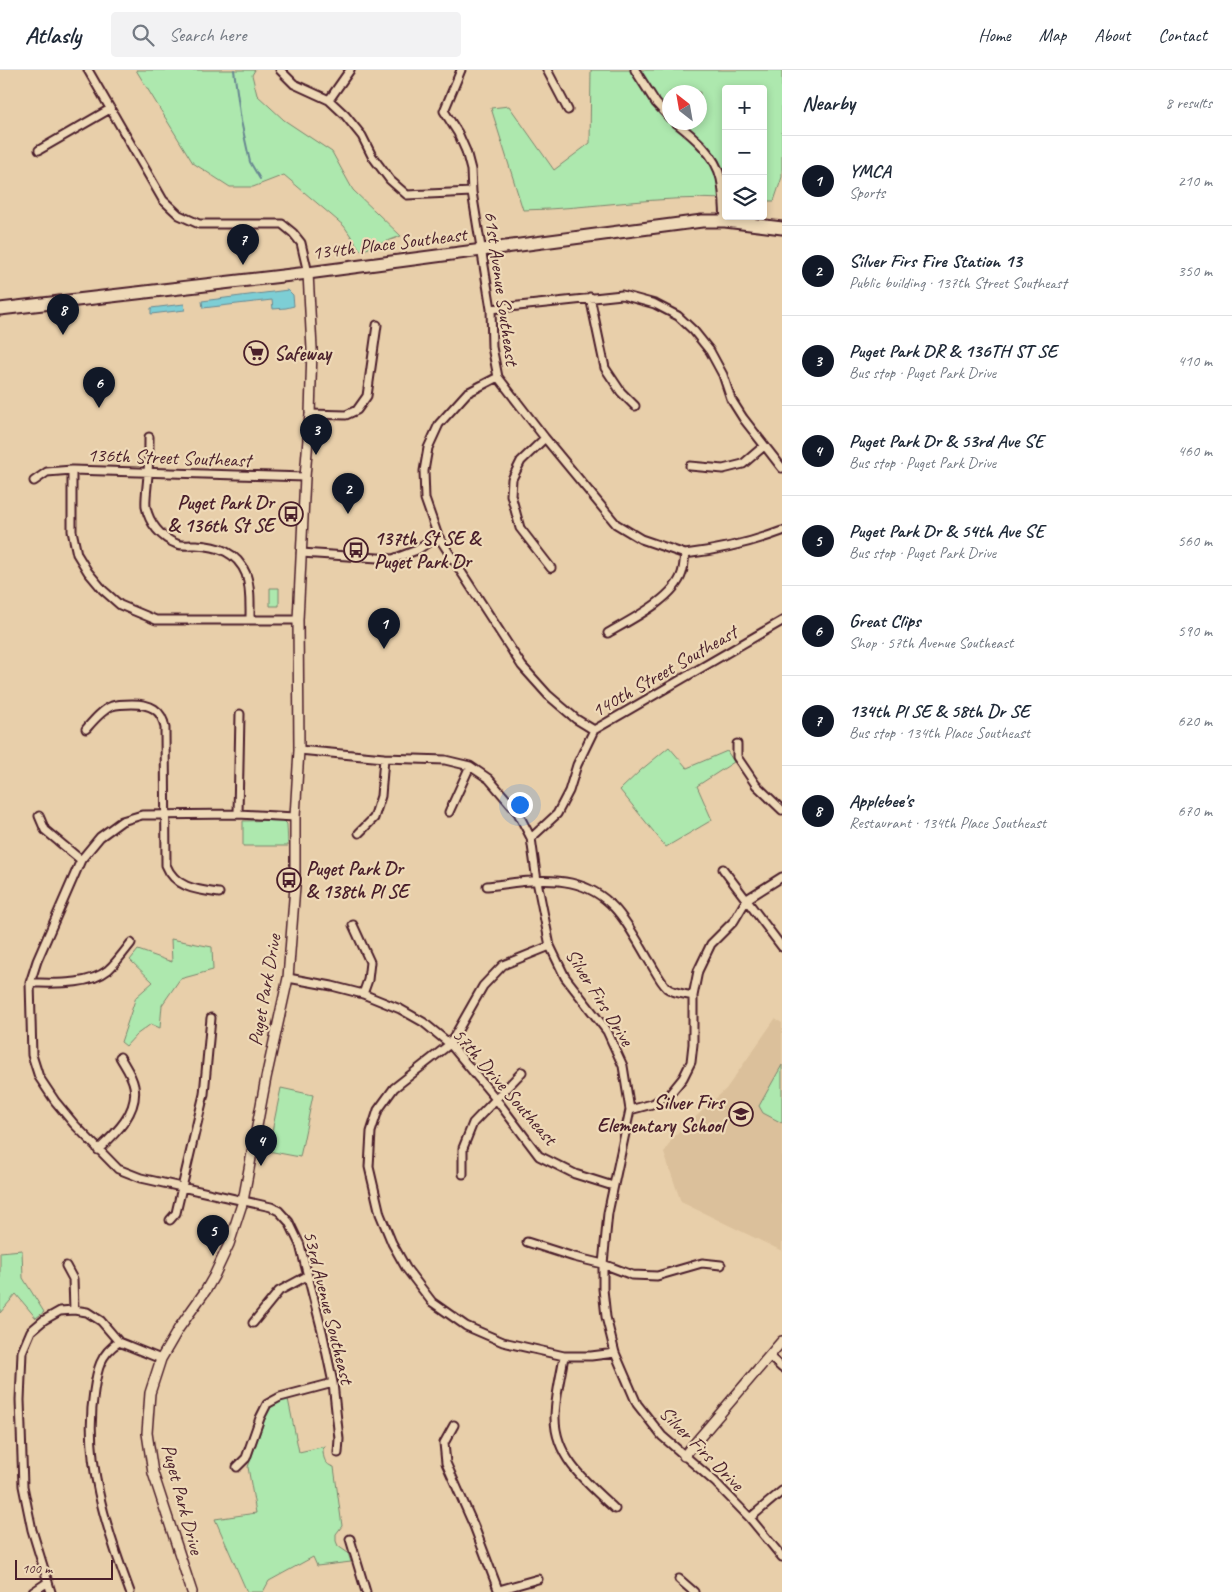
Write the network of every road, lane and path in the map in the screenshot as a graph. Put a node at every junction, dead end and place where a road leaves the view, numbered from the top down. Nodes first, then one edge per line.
1 (88, 70) edge
2 (280, 70) edge
3 (350, 70) edge
4 (461, 70) edge
5 (547, 70) edge
6 (635, 70) edge
7 (329, 100) junction
8 (110, 108) junction
9 (662, 109) edge
10 (568, 110) dead end
11 (684, 130) edge
12 (39, 150) dead end
13 (472, 192) junction
14 (725, 221) junction
15 (782, 228) edge
16 (482, 250) junction
17 (308, 273) junction
18 (590, 298) junction
19 (0, 309) edge
20 (490, 309) junction
21 (377, 325) dead end
22 (498, 378) junction
23 (635, 406) dead end
24 (310, 414) junction
25 (149, 437) dead end
26 (545, 438) junction
27 (764, 446) junction
28 (690, 466) dead end
29 (782, 468) edge
30 (72, 470) junction
31 (148, 471) junction
32 (305, 477) junction
33 (34, 481) dead end
34 (782, 531) edge
35 (438, 536) junction
36 (302, 553) junction
37 (685, 554) junction
38 (551, 568) dead end
39 (250, 620) junction
40 (298, 620) junction
41 (782, 621) edge
42 (608, 633) dead end
43 (240, 714) dead end
44 (86, 729) dead end
45 (594, 730) junction
46 (737, 744) dead end
47 (299, 750) junction
48 (384, 758) junction
49 (470, 766) junction
50 (782, 810) edge
51 (449, 812) dead end
52 (238, 814) junction
53 (165, 815) junction
54 (39, 816) dead end
55 (295, 817) junction
56 (359, 833) dead end
57 (531, 838) junction
58 (82, 860) junction
59 (724, 869) dead end
60 (782, 877) edge
61 (537, 880) junction
62 (487, 886) dead end
63 (219, 893) dead end
64 (747, 899) junction
65 (353, 925) dead end
66 (131, 943) dead end
67 (550, 946) junction
68 (782, 947) edge
69 (288, 978) junction
70 (30, 983) junction
71 (363, 994) junction
72 (693, 996) junction
73 (211, 1018) dead end
74 (450, 1044) junction
75 (120, 1057) dead end
76 (522, 1072) dead end
77 (496, 1099) junction
78 (630, 1110) junction
79 (98, 1150) junction
80 (463, 1174) dead end
81 (613, 1186) junction
82 (182, 1188) junction
83 (243, 1201) junction
84 (170, 1220) dead end
85 (527, 1242) dead end
86 (603, 1264) junction
87 (721, 1265) dead end
88 (66, 1266) dead end
89 (308, 1276) junction
90 (74, 1310) junction
91 (253, 1323) dead end
92 (782, 1341) edge
93 (119, 1342) junction
94 (615, 1353) junction
95 (564, 1356) junction
96 (769, 1356) junction
97 (160, 1359) junction
98 (782, 1368) edge
99 (333, 1382) junction
100 (454, 1425) dead end
101 (338, 1453) dead end
102 (684, 1456) junction
103 (236, 1467) dead end
104 (782, 1490) edge
105 (615, 1509) dead end
106 (750, 1518) junction
107 (350, 1538) dead end
108 (782, 1557) edge
109 (538, 1579) dead end
110 (679, 1579) dead end
111 (48, 1582) junction
112 (499, 1591) edge
113 (33, 1592) edge
114 (51, 1592) edge
115 (130, 1592) edge
116 (192, 1592) edge
117 (366, 1592) edge
118 (694, 1592) edge

1 - 8 street
2 - 7 street
3 - 7 street
4 - 13 street, 61st Avenue Southeast
5 - 10 street
6 - 9 street
7 - 13 street
8 - 12 street
8 - 17 street
11 - 14 street
13 - 16 street, 61st Avenue Southeast
14 - 15 main road, 134th Place Southeast
14 - 16 main road, 134th Place Southeast
16 - 17 main road, 134th Place Southeast
16 - 20 street, 61st Avenue Southeast
17 - 19 main road, 134th Place Southeast
17 - 24 street, Puget Park Drive
18 - 20 street
18 - 23 street
18 - 27 street
20 - 22 street, 61st Avenue Southeast
21 - 24 street
22 - 26 street, 61st Avenue Southeast
22 - 35 street
24 - 32 street, Puget Park Drive
25 - 31 street
26 - 37 street, 61st Avenue Southeast
26 - 38 street
27 - 28 street
27 - 29 street
30 - 31 street, 136th Street Southeast
30 - 33 street, 136th Street Southeast
30 - 39 street
31 - 32 street, 136th Street Southeast
31 - 39 street
32 - 36 street, Puget Park Drive
34 - 37 street
35 - 36 street
35 - 45 street
36 - 40 street, Puget Park Drive
37 - 42 street
39 - 40 street
40 - 47 street, Puget Park Drive
41 - 45 street, 140th Street Southeast
43 - 52 street
44 - 53 street
45 - 57 street, 140th Street Southeast
46 - 50 street
47 - 48 street, Silver Firs Drive
47 - 55 street, Puget Park Drive
48 - 49 street, Silver Firs Drive
48 - 56 street
49 - 51 street
49 - 57 street, Silver Firs Drive
52 - 53 street
52 - 55 street
53 - 58 street
53 - 63 street
54 - 58 street
55 - 69 street, Puget Park Drive
57 - 61 street, Silver Firs Drive
58 - 70 street
59 - 64 street
60 - 64 street
61 - 62 street
61 - 67 street, Silver Firs Drive
61 - 72 street
64 - 68 street
64 - 72 street
65 - 71 street
66 - 70 street
67 - 74 street
67 - 78 street, Silver Firs Drive
69 - 71 street, 57th Drive Southeast
69 - 83 street, Puget Park Drive
70 - 79 street, 53rd Avenue Southeast
71 - 74 street, 57th Drive Southeast
72 - 78 street
73 - 82 street
74 - 77 street, 57th Drive Southeast
74 - 95 street
75 - 79 street
76 - 77 street
77 - 80 street
77 - 81 street, 57th Drive Southeast
78 - 81 street, Silver Firs Drive
79 - 82 street, 53rd Avenue Southeast
81 - 86 street, Silver Firs Drive
82 - 83 street, 53rd Avenue Southeast
82 - 84 street
83 - 89 street, 53rd Avenue Southeast
83 - 97 street, Puget Park Drive
85 - 86 street
86 - 87 street
86 - 94 street, Silver Firs Drive
88 - 90 street
89 - 91 street
89 - 99 street, 53rd Avenue Southeast
90 - 93 street
90 - 111 street
92 - 96 street
93 - 97 street
93 - 115 street
94 - 95 street
94 - 102 street, Silver Firs Drive
95 - 105 street
96 - 98 street
96 - 102 street
97 - 116 street, Puget Park Drive
99 - 101 street, 53rd Avenue Southeast
99 - 103 street
100 - 112 street
102 - 106 street, Silver Firs Drive
104 - 106 street
106 - 108 street, Silver Firs Drive
107 - 117 street
109 - 112 street
110 - 118 street
111 - 113 street
111 - 114 street

